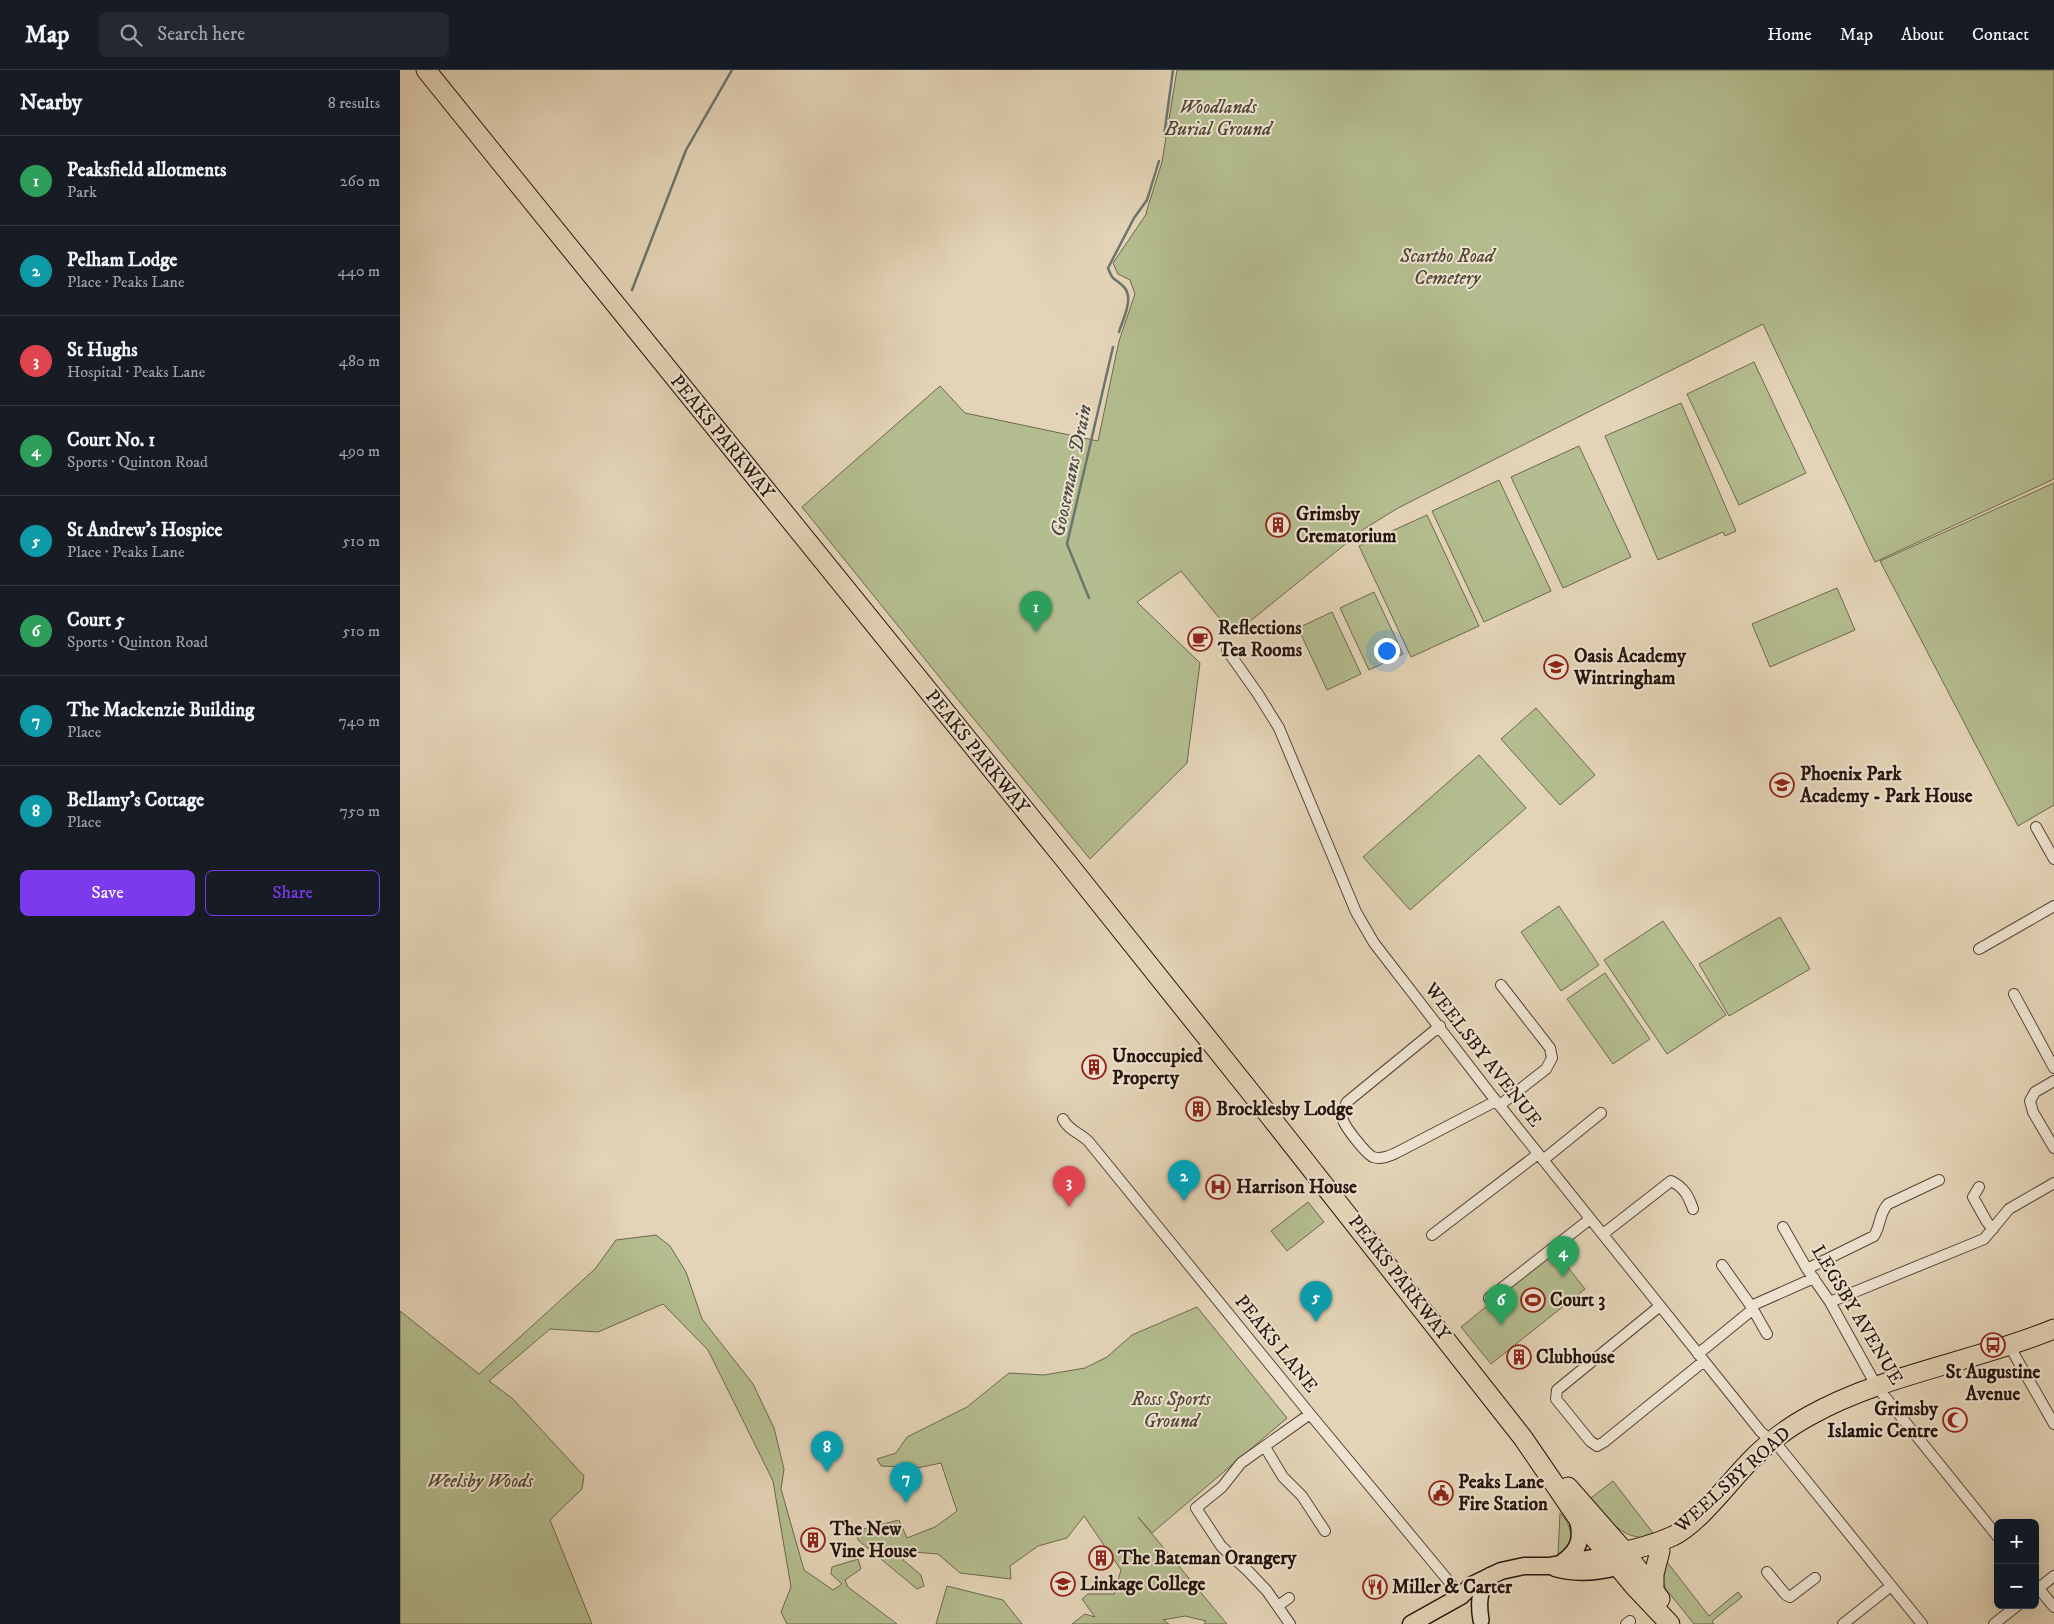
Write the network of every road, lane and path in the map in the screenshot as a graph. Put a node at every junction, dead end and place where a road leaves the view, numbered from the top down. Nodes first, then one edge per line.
1 (426, 70) edge
2 (1227, 650) dead end
3 (2036, 827) dead end
4 (2054, 859) edge
5 (2054, 906) edge
6 (1979, 948) dead end
7 (1501, 984) dead end
8 (2014, 994) dead end
9 (1440, 1026) junction
10 (2054, 1068) edge
11 (2054, 1081) edge
12 (1498, 1103) junction
13 (1601, 1113) dead end
14 (1063, 1118) dead end
15 (2054, 1148) edge
16 (1540, 1157) junction
17 (1939, 1180) dead end
18 (2054, 1183) edge
19 (1979, 1187) dead end
20 (1693, 1209) dead end
21 (1590, 1219) junction
22 (1783, 1227) dead end
23 (1992, 1229) junction
24 (1603, 1234) junction
25 (1432, 1235) dead end
26 (1722, 1265) dead end
27 (1807, 1269) junction
28 (1814, 1278) junction
29 (1489, 1298) dead end
30 (1830, 1302) junction
31 (1660, 1306) junction
32 (1751, 1308) junction
33 (2054, 1329) edge
34 (1767, 1334) dead end
35 (2011, 1345) junction
36 (1701, 1357) junction
37 (1877, 1387) junction
38 (1310, 1414) junction
39 (2054, 1424) edge
40 (1523, 1438) junction
41 (1773, 1441) junction
42 (1265, 1447) junction
43 (1577, 1517) junction
44 (1325, 1531) dead end
45 (1994, 1532) edge
46 (1674, 1535) junction
47 (1660, 1551) junction
48 (1620, 1559) junction
49 (1556, 1564) junction
50 (1768, 1572) dead end
51 (1491, 1575) junction
52 (2054, 1576) edge
53 (1815, 1578) dead end
54 (1891, 1586) junction
55 (2039, 1586) edge
56 (1654, 1591) junction
57 (2039, 1591) edge
58 (1460, 1596) junction
59 (1289, 1598) dead end
60 (1278, 1606) junction
61 (2054, 1607) edge
62 (2013, 1609) edge
63 (1483, 1622) edge
64 (1290, 1624) edge
65 (1411, 1624) edge
66 (1670, 1624) edge
67 (1679, 1624) edge
68 (1843, 1624) edge
69 (1922, 1624) edge
70 (1994, 1624) edge

1 - 40 highway, PEAKS PARKWAY
2 - 9 street, WEELSBY AVENUE
3 - 4 street
5 - 6 street
7 - 12 street
8 - 10 street
9 - 12 street, WEELSBY AVENUE
9 - 12 street
11 - 15 street
12 - 16 street, WEELSBY AVENUE
13 - 16 street
14 - 38 street, PEAKS LANE
16 - 21 street, WEELSBY AVENUE
16 - 25 street
17 - 27 street
18 - 23 street
19 - 23 street
20 - 24 street
21 - 24 street, WEELSBY AVENUE
21 - 29 street
22 - 27 street, LEGSBY AVENUE
23 - 30 street
24 - 31 street, WEELSBY AVENUE
26 - 32 street
27 - 28 street, LEGSBY AVENUE
28 - 30 street, LEGSBY AVENUE
28 - 32 street
30 - 37 street, LEGSBY AVENUE
31 - 36 street, WEELSBY AVENUE
31 - 36 street
32 - 34 street
32 - 36 street
33 - 35 highway, WEELSBY ROAD
35 - 37 highway, WEELSBY ROAD
35 - 39 street
36 - 41 street, WEELSBY AVENUE
37 - 41 highway, WEELSBY ROAD
37 - 45 street, LEGSBY AVENUE
38 - 42 street
38 - 58 street, PEAKS LANE
40 - 43 highway, PEAKS PARKWAY
40 - 48 highway, PEAKS PARKWAY
41 - 46 highway, WEELSBY ROAD
41 - 54 street, WEELSBY AVENUE
42 - 44 street
42 - 60 street
43 - 48 highway, PEAKS PARKWAY
43 - 49 main road
46 - 47 highway
46 - 48 highway, WEELSBY ROAD
47 - 48 highway
47 - 56 highway
48 - 49 main road, WEELSBY ROAD
48 - 56 highway, PEAKS PARKWAY
48 - 66 highway, PEAKS PARKWAY
49 - 51 main road, WEELSBY ROAD
50 - 53 street
51 - 58 main road, WEELSBY ROAD
51 - 63 main road
52 - 55 street
54 - 68 street
54 - 69 street, WEELSBY AVENUE
56 - 67 highway, PEAKS PARKWAY
57 - 61 street
58 - 63 main road
58 - 65 main road, WEELSBY ROAD
59 - 60 street
60 - 64 street
62 - 70 street

